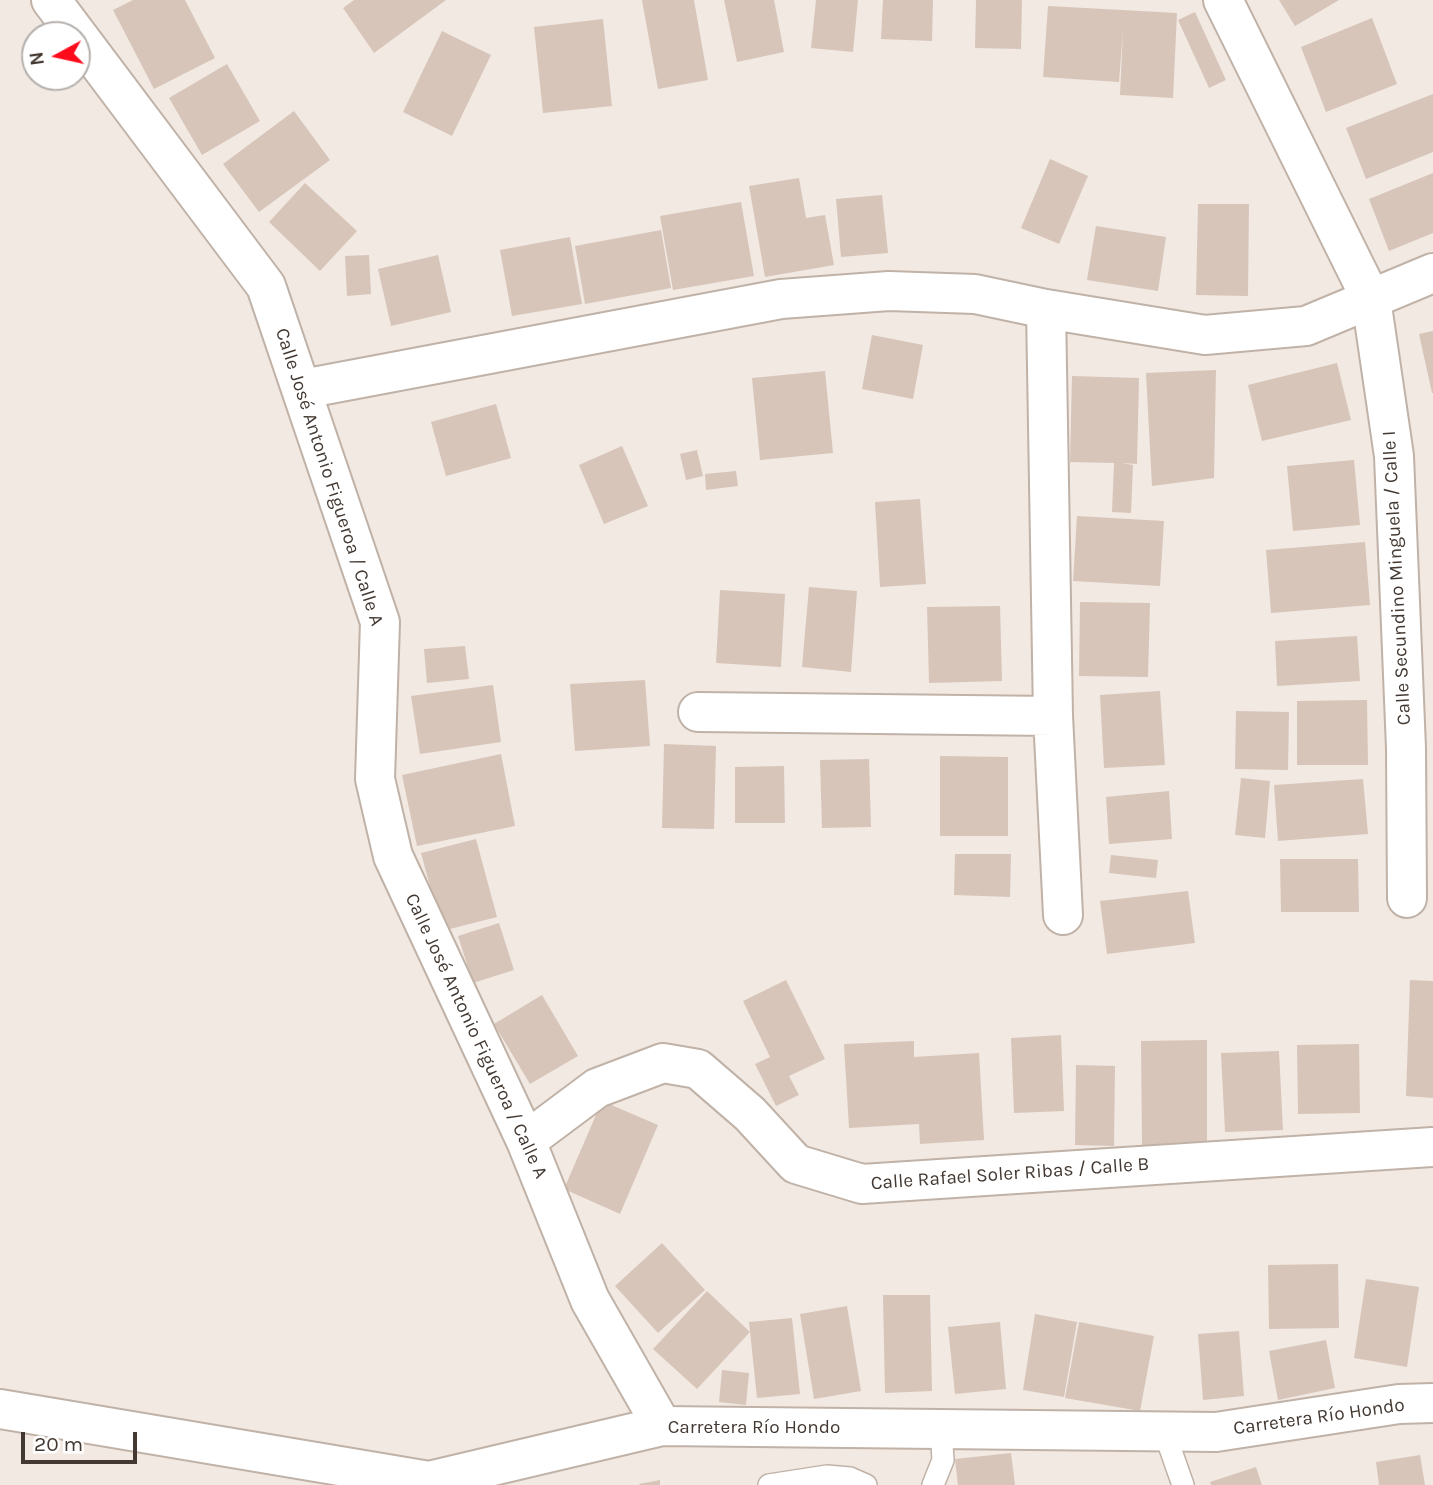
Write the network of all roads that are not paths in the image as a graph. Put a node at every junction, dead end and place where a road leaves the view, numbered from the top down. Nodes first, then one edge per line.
1 (51, 0) edge
2 (1223, 0) edge
3 (1433, 273) edge
4 (1371, 299) junction
5 (1046, 309) junction
6 (303, 389) junction
7 (698, 712) dead end
8 (1053, 716) junction
9 (1419, 745) edge
10 (1406, 898) dead end
11 (1063, 915) dead end
12 (526, 1141) junction
13 (1433, 1147) edge
14 (1433, 1403) edge
15 (0, 1409) edge
16 (662, 1426) junction
17 (941, 1429) junction
18 (1164, 1431) junction
19 (483, 1476) edge
20 (769, 1485) edge
21 (866, 1485) edge
22 (933, 1485) edge
23 (1183, 1485) edge

1 - 6 street, Calle José Antonio Figueroa / Calle A
2 - 4 street, Calle Secundino Minguela / Calle I
3 - 4 street
4 - 5 street
4 - 9 street, Calle Secundino Minguela / Calle I
5 - 6 street
5 - 8 street
6 - 12 street, Calle José Antonio Figueroa / Calle A
7 - 8 street
8 - 11 street
9 - 10 street, Calle Secundino Minguela / Calle I
12 - 13 street, Calle Rafael Soler Ribas / Calle B
12 - 16 street, Calle José Antonio Figueroa / Calle A
14 - 18 street, Carretera Río Hondo
15 - 19 street, Carretera Río Hondo
16 - 17 street, Carretera Río Hondo
16 - 19 street, Carretera Río Hondo
17 - 18 street, Carretera Río Hondo
17 - 22 lane
18 - 23 lane
20 - 21 lane

